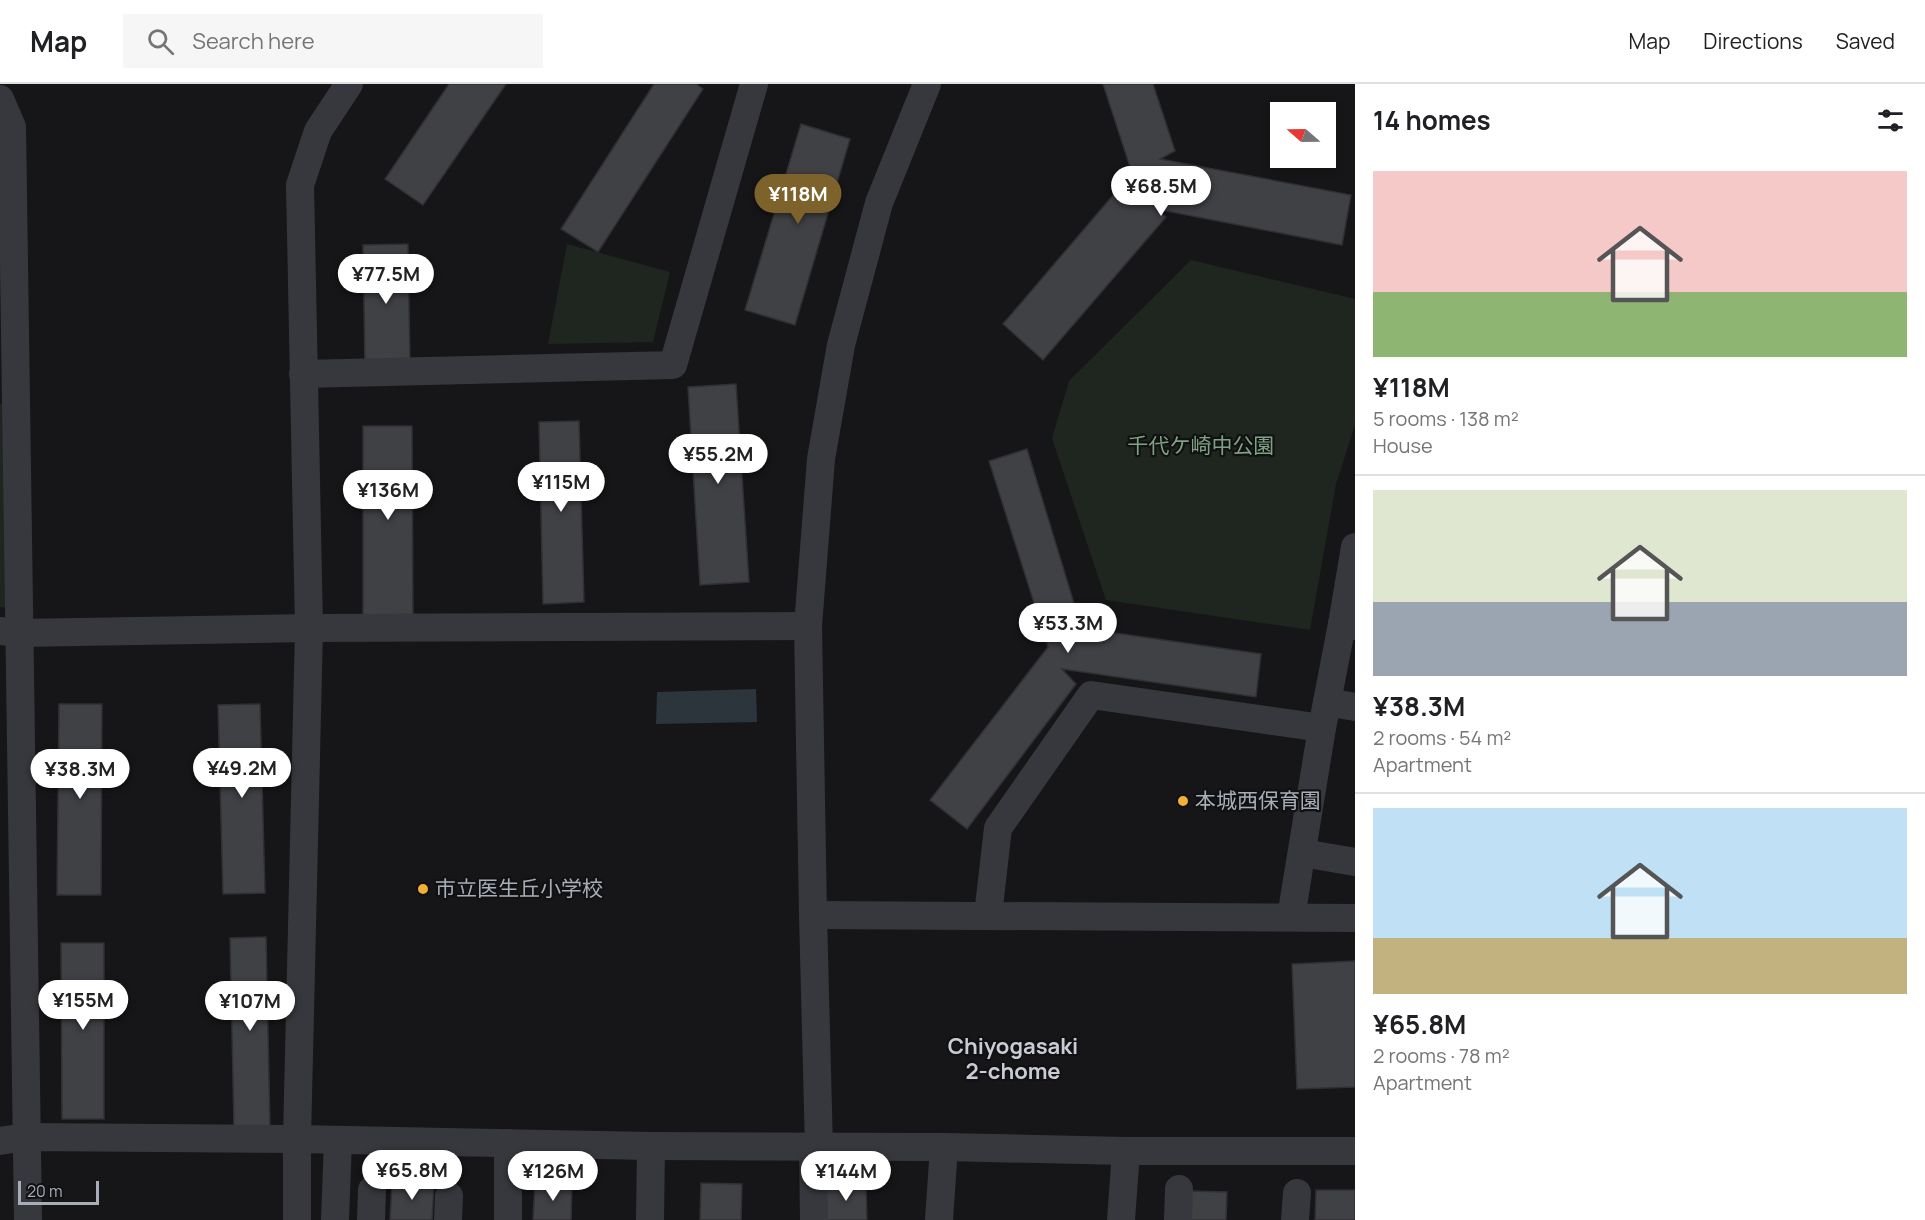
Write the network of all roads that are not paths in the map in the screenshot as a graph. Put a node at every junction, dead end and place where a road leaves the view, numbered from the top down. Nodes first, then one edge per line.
1 (349, 84) edge
2 (754, 84) edge
3 (927, 84) edge
4 (0, 99) edge
5 (303, 374) junction
6 (1354, 564) edge
7 (1349, 625) edge
8 (808, 626) junction
9 (309, 628) junction
10 (9, 632) edge
11 (1355, 707) edge
12 (1325, 715) junction
13 (1302, 853) junction
14 (1355, 862) edge
15 (813, 915) junction
16 (988, 915) junction
17 (1291, 917) junction
18 (1355, 918) edge
19 (13, 1139) edge
20 (297, 1139) junction
21 (338, 1140) junction
22 (508, 1143) junction
23 (651, 1146) junction
24 (944, 1147) junction
25 (816, 1148) junction
26 (1126, 1151) junction
27 (1355, 1151) edge
28 (372, 1190) dead end
29 (1179, 1190) dead end
30 (28, 1220) edge
31 (297, 1220) edge
32 (335, 1220) edge
33 (371, 1220) edge
34 (508, 1220) edge
35 (650, 1220) edge
36 (814, 1220) edge
37 (939, 1220) edge
38 (1121, 1220) edge
39 (1178, 1220) edge

1 - 5 street
2 - 5 street
3 - 8 street
4 - 10 street
5 - 9 street
6 - 7 street
7 - 12 street
8 - 9 street
8 - 15 street
9 - 10 street
9 - 20 street
10 - 19 street
11 - 12 street
12 - 13 street
12 - 16 street
13 - 14 street
13 - 17 street
15 - 16 street
15 - 25 street
16 - 17 street
17 - 18 street
19 - 20 street
19 - 30 street
20 - 21 street
20 - 31 street
21 - 22 street
21 - 32 street
22 - 23 street
22 - 34 street
23 - 25 street
23 - 35 street
24 - 25 street
24 - 26 street
24 - 37 street
25 - 36 street
26 - 27 street
26 - 38 street
28 - 33 street
29 - 39 street

